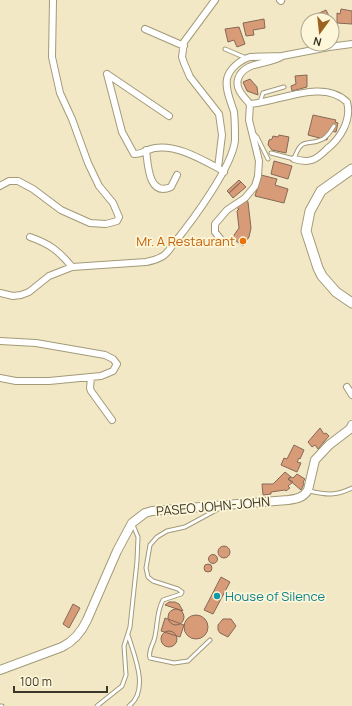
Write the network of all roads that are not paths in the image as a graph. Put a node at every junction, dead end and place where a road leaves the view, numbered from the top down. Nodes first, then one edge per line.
1 (54, 0) edge
2 (215, 0) edge
3 (145, 29) dead end
4 (352, 44) edge
5 (184, 46) junction
6 (225, 49) dead end
7 (282, 56) junction
8 (246, 58) junction
9 (284, 87) dead end
10 (260, 103) junction
11 (250, 104) junction
12 (169, 116) dead end
13 (334, 126) dead end
14 (252, 133) junction
15 (146, 150) junction
16 (271, 153) dead end
17 (268, 159) dead end
18 (294, 159) junction
19 (352, 169) edge
20 (221, 170) junction
21 (176, 175) dead end
22 (0, 186) edge
23 (30, 237) dead end
24 (222, 241) dead end
25 (72, 267) junction
26 (0, 292) edge
27 (352, 303) edge
28 (0, 341) edge
29 (91, 377) junction
30 (0, 378) edge
31 (347, 387) dead end
32 (352, 395) edge
33 (112, 420) dead end
34 (351, 428) edge
35 (352, 488) edge
36 (308, 490) junction
37 (223, 506) junction
38 (132, 522) junction
39 (128, 635) junction
40 (210, 640) dead end
41 (0, 670) edge
42 (97, 706) edge
43 (129, 706) edge

1 - 22 street
2 - 5 street
3 - 5 street
4 - 7 street
5 - 20 street
6 - 8 lane
7 - 8 street
7 - 11 street
8 - 20 street
9 - 10 lane
10 - 11 street
10 - 18 street
11 - 14 street
12 - 15 street
13 - 18 lane
14 - 17 lane
14 - 24 street
15 - 20 street
15 - 21 street
16 - 18 lane
19 - 27 main road
20 - 25 street
23 - 25 street
25 - 26 street
28 - 29 street
29 - 30 street
29 - 33 street
31 - 32 street
34 - 36 street
35 - 36 lane
36 - 37 street, PASEO JOHN-JOHN
37 - 38 street, PASEO JOHN-JOHN
37 - 40 lane
38 - 39 lane
38 - 41 street
39 - 42 lane
39 - 43 lane

